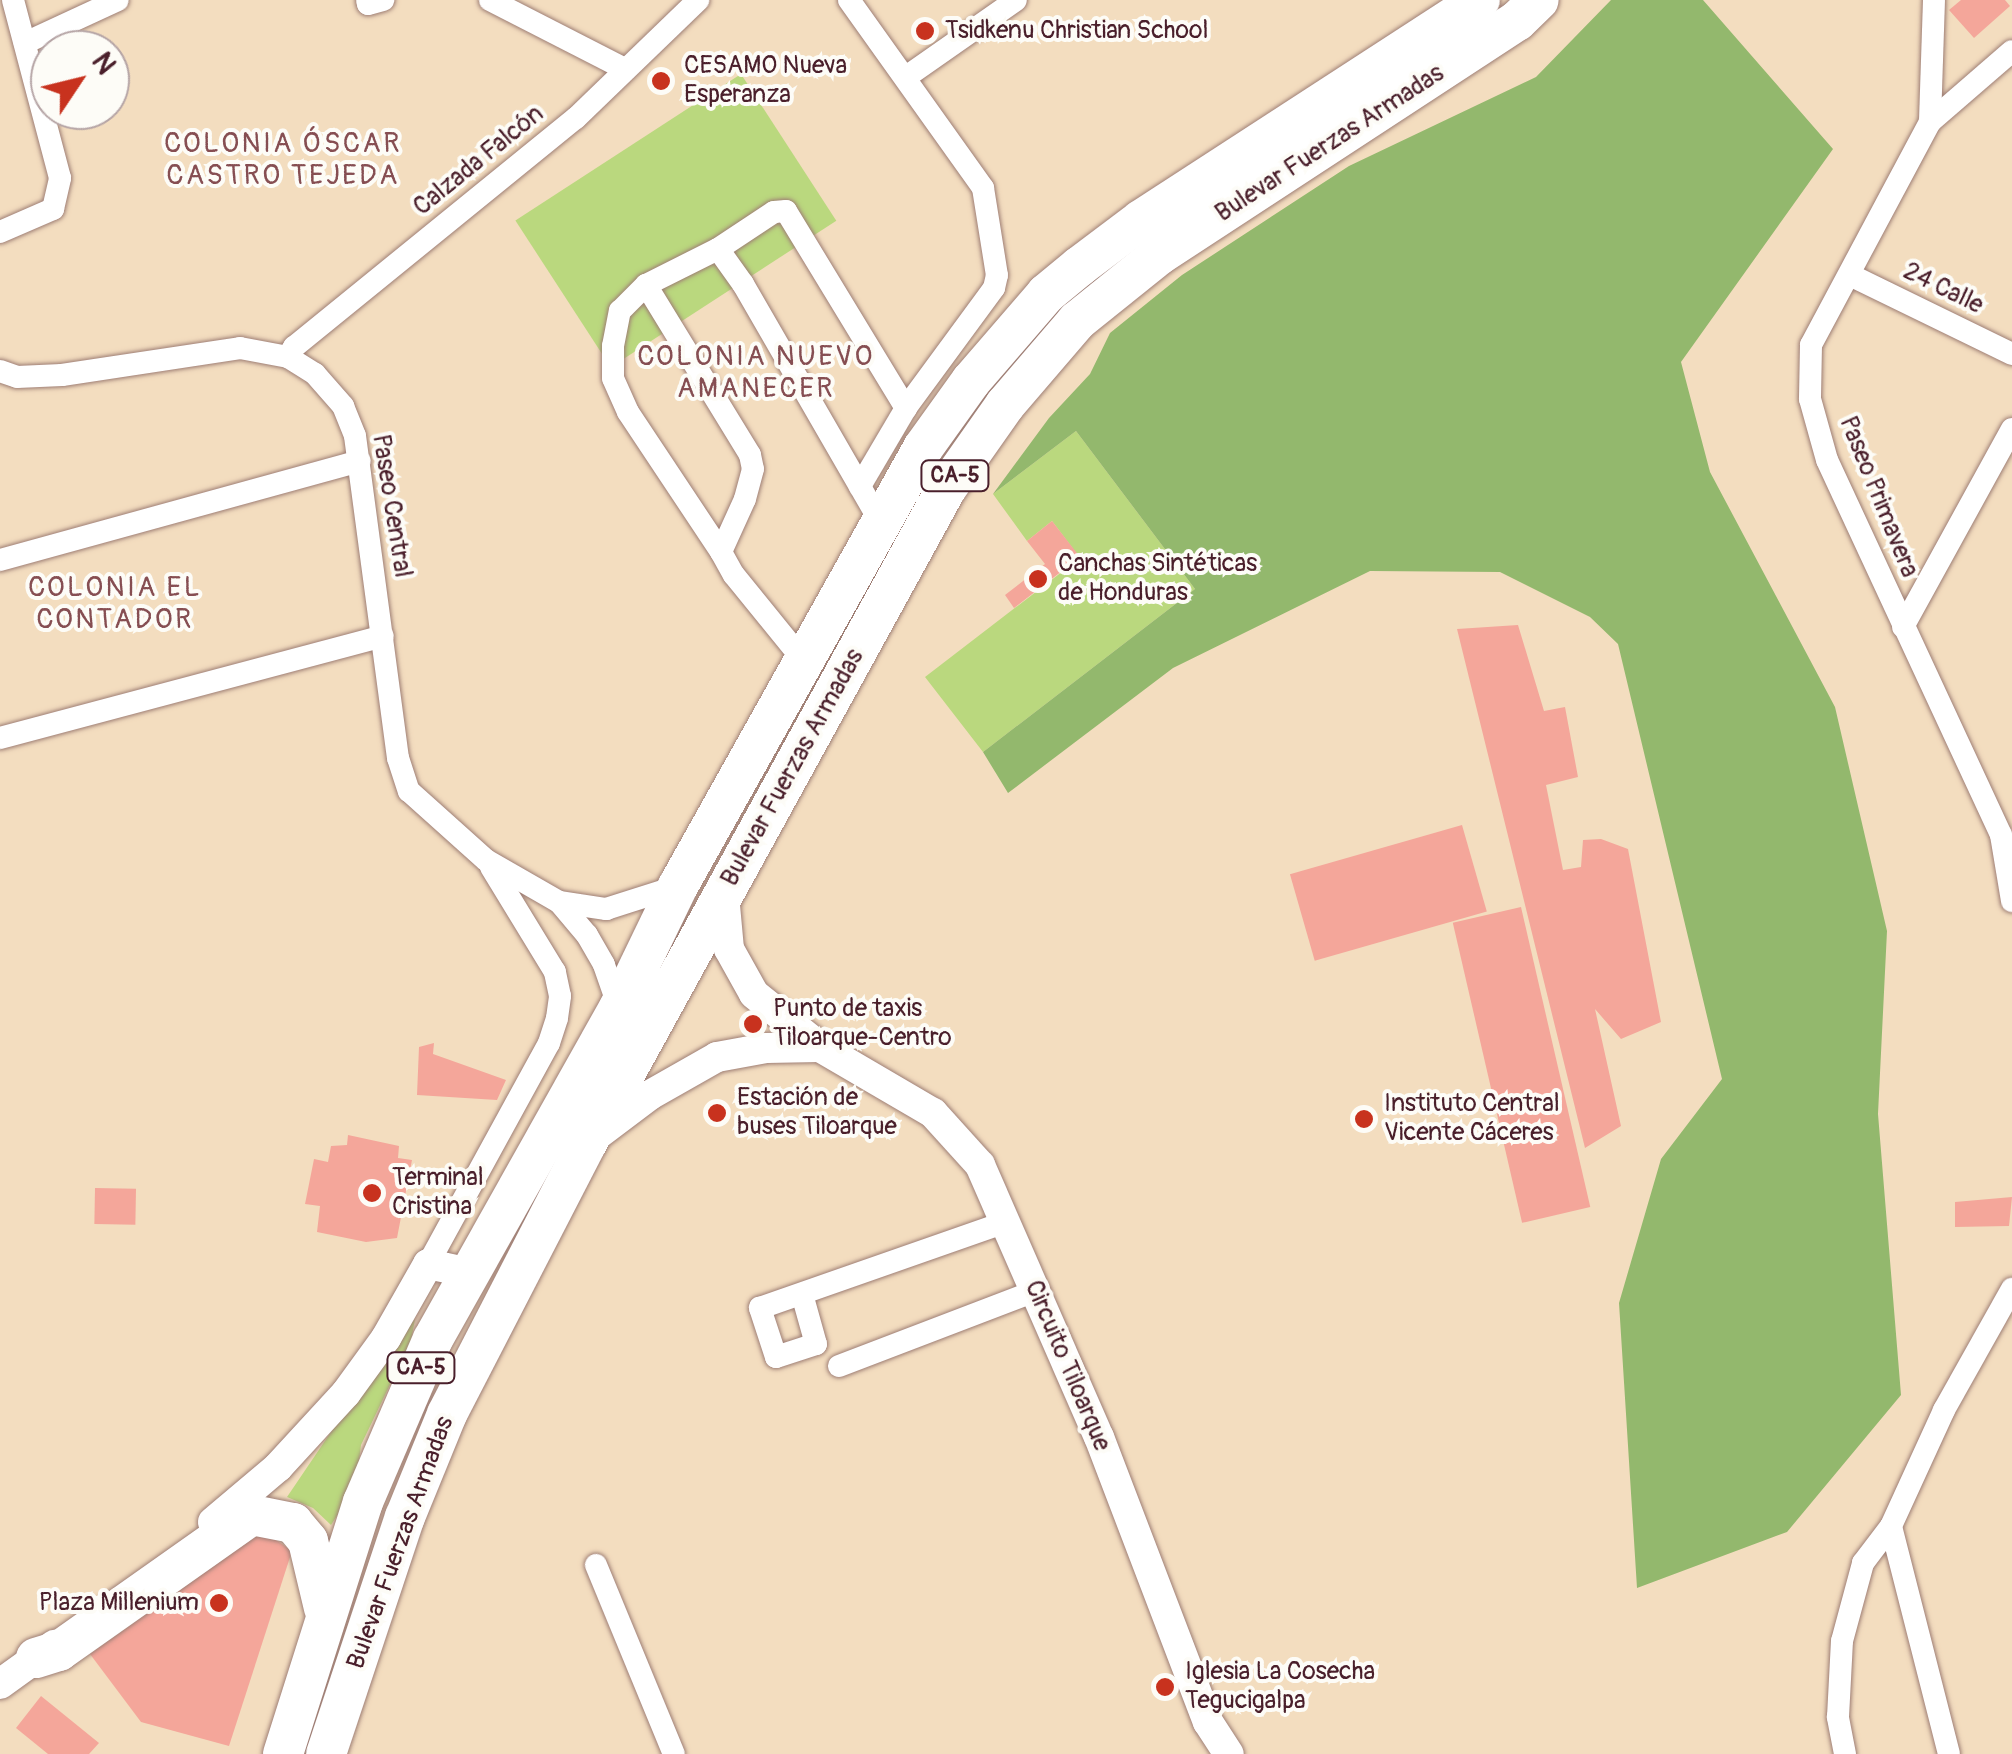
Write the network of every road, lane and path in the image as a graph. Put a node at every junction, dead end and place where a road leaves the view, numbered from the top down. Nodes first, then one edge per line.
1 (13, 0) edge
2 (118, 0) edge
3 (367, 0) edge
4 (384, 0) edge
5 (490, 0) edge
6 (698, 0) edge
7 (849, 0) edge
8 (1016, 0) edge
9 (1480, 0) edge
10 (1540, 0) edge
11 (1934, 0) edge
12 (25, 43) junction
13 (2012, 51) edge
14 (625, 69) junction
15 (906, 78) junction
16 (1930, 122) junction
17 (0, 232) edge
18 (718, 249) junction
19 (1850, 275) junction
20 (646, 286) junction
21 (2012, 354) edge
22 (288, 358) junction
23 (0, 371) edge
24 (906, 408) junction
25 (2012, 430) edge
26 (360, 461) junction
27 (860, 486) junction
28 (881, 523) junction
29 (721, 552) junction
30 (0, 560) edge
31 (1903, 627) junction
32 (383, 636) junction
33 (803, 660) junction
34 (0, 738) edge
35 (1985, 802) junction
36 (2012, 815) edge
37 (486, 860) junction
38 (678, 886) junction
39 (724, 895) junction
40 (2012, 900) edge
41 (559, 902) junction
42 (619, 1008) junction
43 (820, 1047) junction
44 (588, 1143) junction
45 (1005, 1222) junction
46 (428, 1264) junction
47 (468, 1272) junction
48 (2012, 1289) edge
49 (1035, 1291) junction
50 (802, 1294) dead end
51 (838, 1366) dead end
52 (1891, 1526) junction
53 (596, 1565) dead end
54 (326, 1618) junction
55 (36, 1658) junction
56 (0, 1684) edge
57 (283, 1754) edge
58 (326, 1754) edge
59 (674, 1754) edge
60 (1229, 1754) edge
61 (1846, 1754) edge
62 (1949, 1754) edge

1 - 12 street
2 - 12 street
3 - 4 street
5 - 14 street
6 - 14 street, Calzada Falcón
7 - 15 street
8 - 15 street
9 - 28 highway, Bulevar Fuerzas Armadas / CA-5
10 - 39 highway, Bulevar Fuerzas Armadas / CA-5
11 - 16 street, Paseo Primavera
12 - 17 street
13 - 16 street
14 - 22 street, Calzada Falcón
15 - 24 street
16 - 19 street, Paseo Primavera
18 - 20 street
18 - 24 street
18 - 27 street
19 - 21 street, 24 Calle
19 - 31 street, Paseo Primavera
20 - 29 street
20 - 29 street
22 - 23 street, Paseo Central
22 - 26 street, Paseo Central
24 - 27 street
25 - 31 street
26 - 30 street
26 - 32 street, Paseo Central
27 - 28 street
28 - 33 highway, Bulevar Fuerzas Armadas / CA-5
29 - 33 street
31 - 35 street, Paseo Primavera
32 - 34 street
32 - 37 street, Paseo Central
33 - 38 highway, Bulevar Fuerzas Armadas / CA-5
35 - 36 street
35 - 40 street, Paseo Primavera
37 - 41 street, Paseo Central
37 - 46 street
38 - 41 street, Paseo Central
38 - 42 highway, Bulevar Fuerzas Armadas / CA-5
39 - 43 street, Circuito Tiloarque
39 - 44 highway, Bulevar Fuerzas Armadas / CA-5
41 - 42 street, Paseo Central
42 - 47 highway, Bulevar Fuerzas Armadas / CA-5
43 - 44 street
43 - 45 street, Circuito Tiloarque
44 - 58 highway, Bulevar Fuerzas Armadas / CA-5
45 - 49 street, Circuito Tiloarque
45 - 50 street
46 - 47 street
46 - 55 street
47 - 54 highway, Bulevar Fuerzas Armadas / CA-5
48 - 52 street
49 - 51 street
49 - 60 street, Circuito Tiloarque
52 - 61 street
52 - 62 street
53 - 59 street
54 - 55 highway
54 - 57 highway, Bulevar Fuerzas Armadas / CA-5
55 - 56 street

